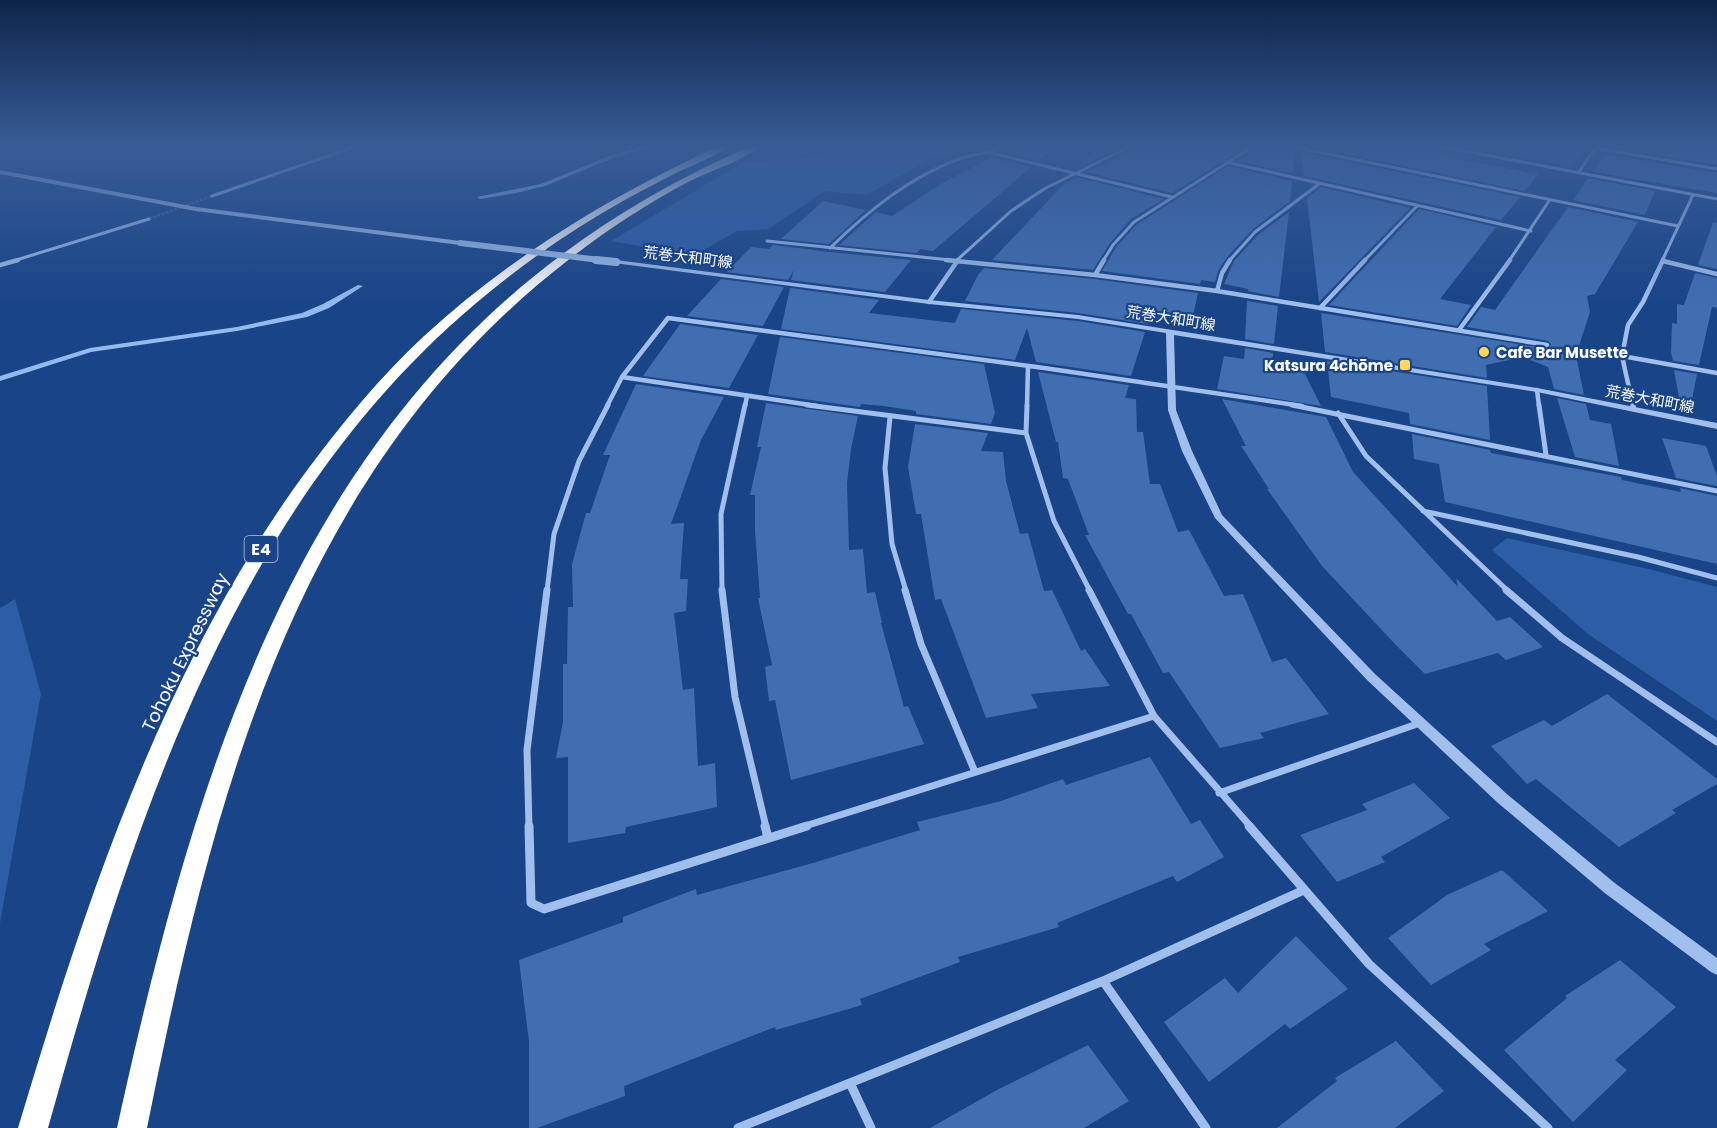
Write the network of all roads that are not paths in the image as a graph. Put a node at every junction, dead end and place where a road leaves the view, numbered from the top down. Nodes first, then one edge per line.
1 (146, 200) edge
2 (618, 200) edge
3 (649, 200) edge
4 (888, 200) edge
5 (1028, 200) edge
6 (1168, 200) edge
7 (1296, 200) edge
8 (1389, 200) edge
9 (1543, 200) edge
10 (1691, 200) edge
11 (1549, 201) junction
12 (1418, 206) junction
13 (149, 219) tunnel mouth
14 (1678, 226) junction
15 (1531, 231) junction
16 (767, 241) dead end
17 (830, 248) junction
18 (956, 261) junction
19 (1663, 261) junction
20 (0, 265) edge
21 (1717, 274) edge
22 (1095, 275) junction
23 (1217, 291) junction
24 (929, 302) junction
25 (1320, 308) junction
26 (1459, 330) junction
27 (1170, 332) junction
28 (1547, 345) dead end
29 (1622, 356) junction
30 (1028, 366) junction
31 (1717, 373) edge
32 (622, 377) junction
33 (1172, 386) junction
34 (1537, 390) junction
35 (747, 396) junction
36 (1634, 409) junction
37 (1338, 413) junction
38 (890, 417) junction
39 (1717, 426) edge
40 (1026, 433) junction
41 (1546, 455) junction
42 (1717, 491) edge
43 (1423, 510) junction
44 (1717, 578) edge
45 (1154, 716) junction
46 (1420, 722) junction
47 (1717, 742) edge
48 (975, 772) junction
49 (1219, 793) junction
50 (768, 838) junction
51 (1304, 890) junction
52 (1717, 967) edge
53 (1103, 981) junction
54 (850, 1083) junction
55 (33, 1128) edge
56 (132, 1128) edge
57 (738, 1128) edge
58 (871, 1128) edge
59 (1206, 1128) edge
60 (1548, 1128) edge

1 - 24 street, 荒巻大和町線, bridge
2 - 55 highway, Tohoku Expressway / E4
3 - 56 highway
4 - 17 street
5 - 18 street
6 - 22 street
7 - 23 street
8 - 12 street
9 - 11 street
10 - 14 street
11 - 14 street
11 - 15 street
12 - 15 street
12 - 25 street
13 - 20 street
14 - 19 street
15 - 26 street
16 - 17 street
17 - 18 street
18 - 22 street
18 - 24 street
19 - 21 street
19 - 29 street
22 - 23 street
23 - 25 street
24 - 27 street, 荒巻大和町線
25 - 26 street
26 - 28 street
27 - 33 street
27 - 34 street, 荒巻大和町線
29 - 31 street
29 - 36 street
30 - 32 street
30 - 33 street
30 - 40 street
32 - 35 street
32 - 50 street
33 - 37 street
33 - 46 street
34 - 36 street, 荒巻大和町線
34 - 41 street
35 - 38 street
35 - 50 street
36 - 39 street, 荒巻大和町線
37 - 41 street
37 - 43 street
38 - 40 street
38 - 48 street
40 - 45 street
41 - 42 street
43 - 44 street
43 - 47 street
45 - 48 street
45 - 49 street
46 - 49 street
46 - 52 street
48 - 50 street
49 - 51 street
51 - 53 street
51 - 60 street
53 - 54 street
53 - 59 street
54 - 57 street
54 - 58 street

